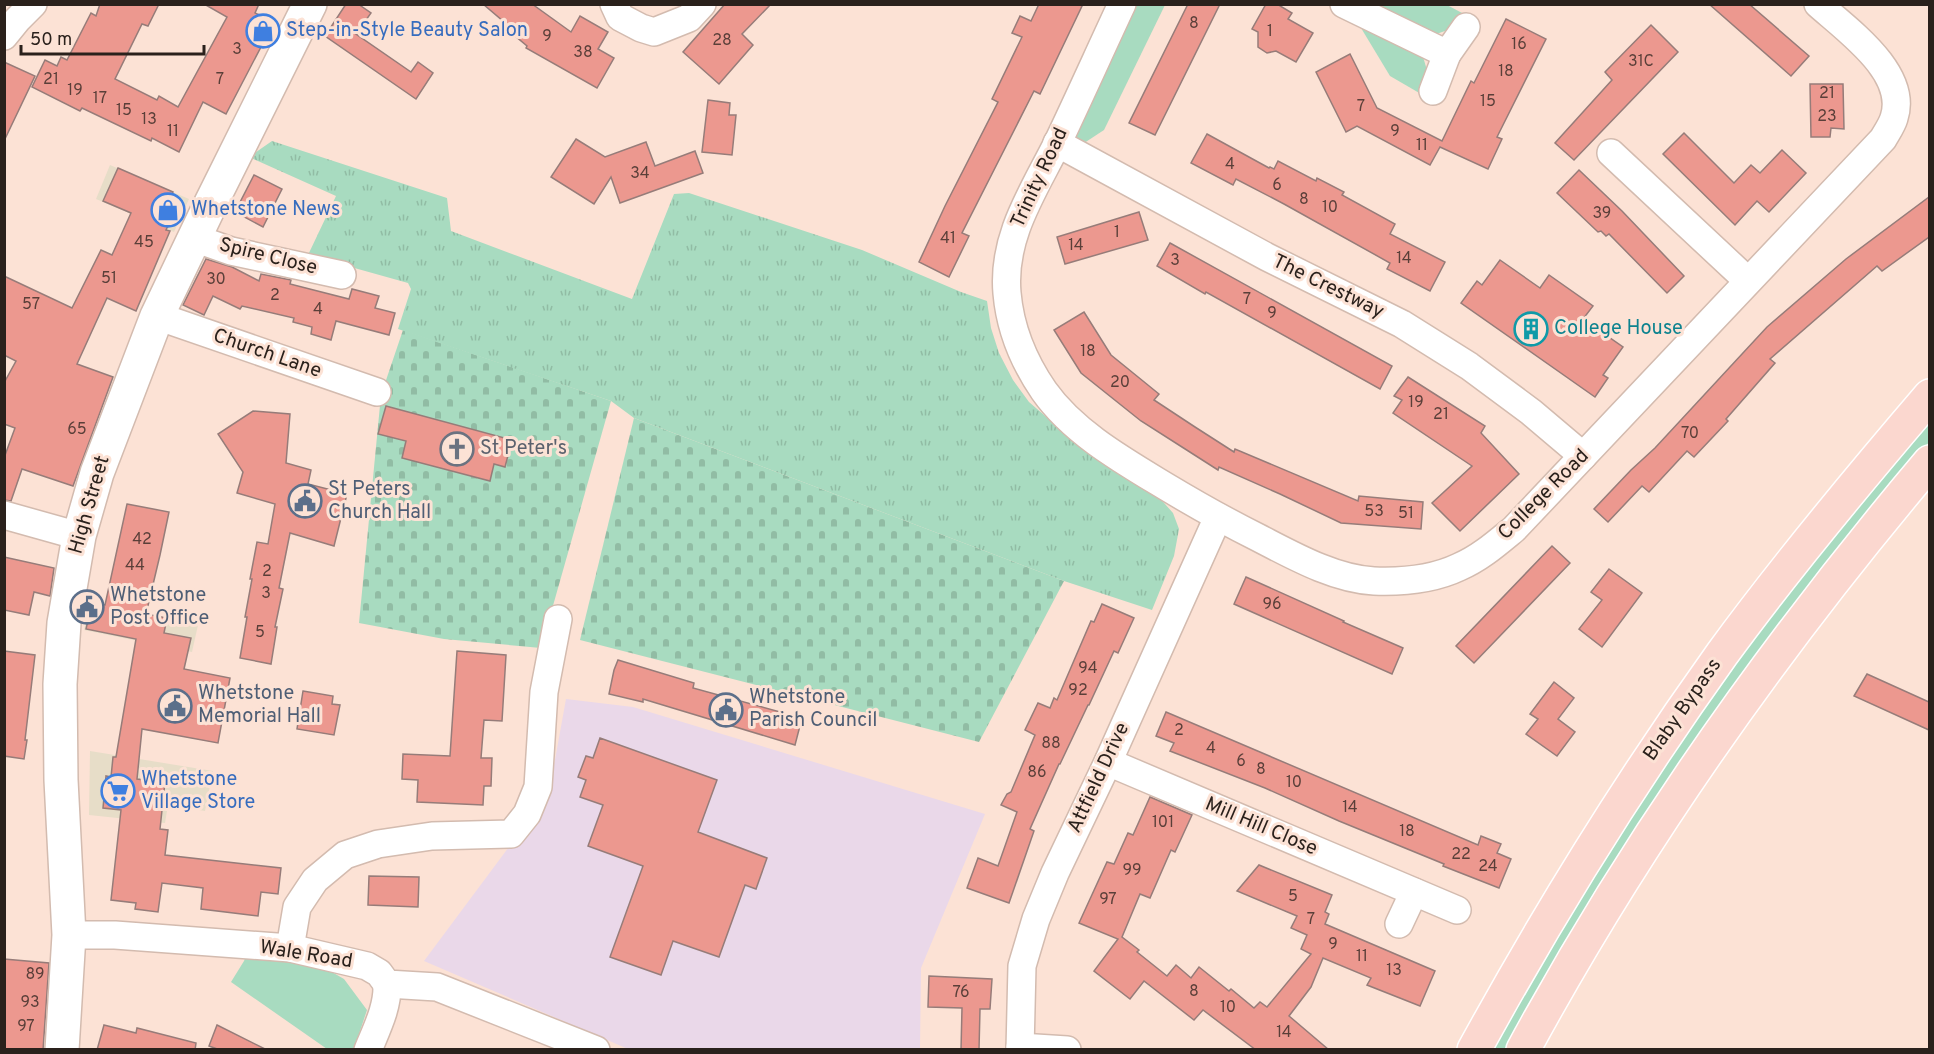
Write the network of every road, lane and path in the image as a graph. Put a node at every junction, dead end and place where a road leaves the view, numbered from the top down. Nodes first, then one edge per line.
1 (33, 4) edge
2 (310, 4) edge
3 (614, 4) edge
4 (702, 4) edge
5 (1122, 4) edge
6 (1344, 4) edge
7 (1818, 4) edge
8 (1466, 27) dead end
9 (4, 36) edge
10 (1447, 54) junction
11 (1433, 91) dead end
12 (1057, 143) junction
13 (1611, 153) dead end
14 (194, 238) junction
15 (342, 275) dead end
16 (1748, 281) junction
17 (157, 316) junction
18 (377, 392) dead end
19 (1929, 396) edge
20 (1583, 456) junction
21 (1929, 462) edge
22 (4, 515) edge
23 (1218, 517) junction
24 (78, 536) junction
25 (558, 619) dead end
26 (1108, 762) junction
27 (1414, 892) junction
28 (1457, 910) dead end
29 (1399, 924) dead end
30 (69, 935) junction
31 (290, 948) junction
32 (387, 984) junction
33 (1020, 1048) edge
34 (62, 1050) edge
35 (368, 1050) edge
36 (596, 1050) edge
37 (1067, 1050) edge
38 (1474, 1050) edge
39 (1523, 1050) edge

1 - 9 street
2 - 14 street, High Street
3 - 4 street
5 - 12 street, Trinity Road
6 - 10 street
7 - 16 street, College Road
8 - 10 street
10 - 11 street
12 - 20 street, The Crestway
12 - 23 street, Trinity Road
13 - 16 street
14 - 15 street, Spire Close
14 - 17 street, High Street
16 - 20 street, College Road
17 - 18 street, Church Lane
17 - 24 street, High Street
19 - 38 main road, Blaby Bypass
20 - 23 street, College Road
21 - 39 main road
22 - 24 street
23 - 26 street, Attfield Drive
24 - 30 street, High Street
25 - 31 street
26 - 27 street, Mill Hill Close
26 - 33 street, Attfield Drive
27 - 28 street, Mill Hill Close
27 - 29 street
30 - 31 street, Wale Road
30 - 34 street, High Street
31 - 32 street, Wale Road
32 - 35 street
32 - 36 street
33 - 37 street

